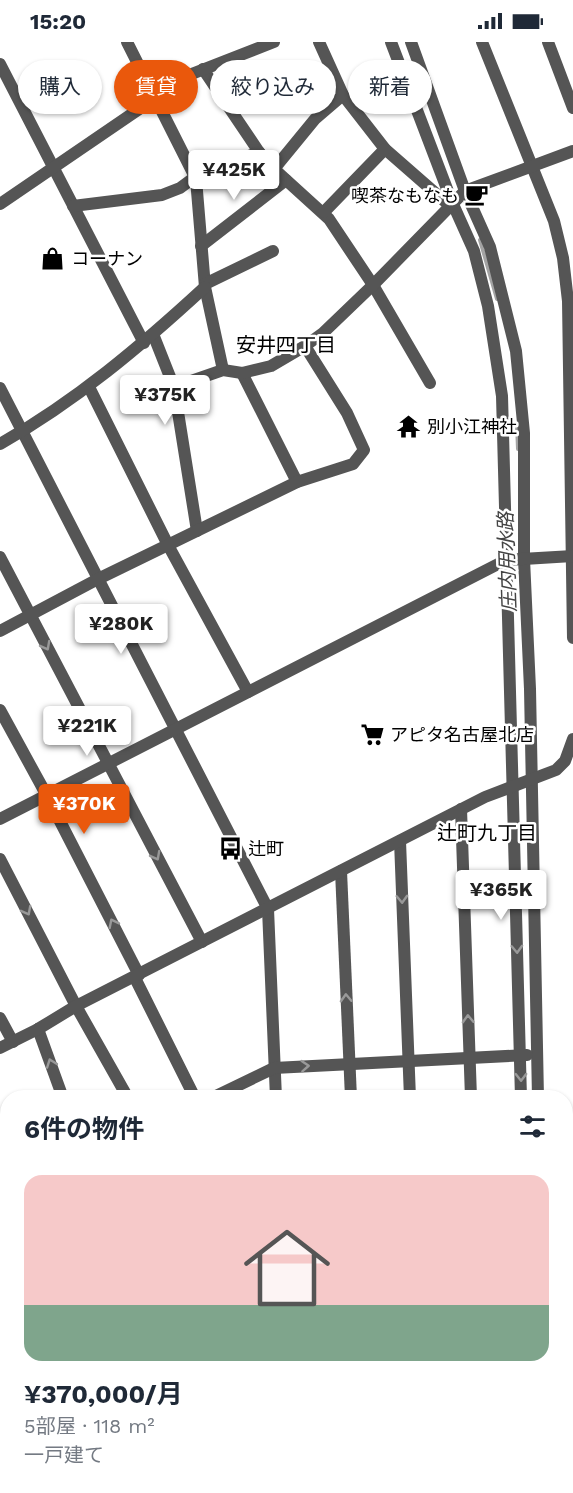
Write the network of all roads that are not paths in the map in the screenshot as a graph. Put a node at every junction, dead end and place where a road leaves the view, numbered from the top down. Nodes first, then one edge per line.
1 (127, 42) edge
2 (274, 42) edge
3 (320, 42) edge
4 (391, 42) edge
5 (411, 42) edge
6 (482, 42) edge
7 (548, 42) edge
8 (244, 47) edge
9 (136, 60) edge
10 (0, 64) edge
11 (203, 69) junction
12 (198, 71) edge
13 (343, 95) junction
14 (573, 108) edge
15 (132, 114) edge
16 (164, 114) edge
17 (385, 149) junction
18 (573, 151) edge
19 (259, 152) junction
20 (532, 166) junction
21 (53, 168) junction
22 (274, 169) junction
23 (195, 177) junction
24 (286, 180) junction
25 (465, 190) junction
26 (0, 204) edge
27 (450, 204) junction
28 (73, 206) junction
29 (324, 212) junction
30 (201, 246) junction
31 (273, 251) dead end
32 (205, 285) junction
33 (373, 285) junction
34 (149, 339) junction
35 (305, 346) junction
36 (222, 370) junction
37 (242, 373) junction
38 (430, 384) dead end
39 (89, 387) junction
40 (174, 387) junction
41 (0, 388) edge
42 (22, 431) junction
43 (0, 444) edge
44 (297, 482) junction
45 (197, 531) junction
46 (168, 545) junction
47 (572, 556) edge
48 (0, 557) edge
49 (524, 559) junction
50 (506, 560) junction
51 (98, 579) junction
52 (30, 615) junction
53 (0, 631) edge
54 (573, 638) edge
55 (248, 692) junction
56 (0, 710) edge
57 (176, 729) junction
58 (573, 740) edge
59 (108, 765) junction
60 (531, 780) junction
61 (511, 785) junction
62 (46, 794) junction
63 (460, 809) junction
64 (0, 819) edge
65 (400, 840) junction
66 (0, 859) edge
67 (341, 871) junction
68 (268, 909) junction
69 (516, 916) junction
70 (535, 916) junction
71 (202, 942) junction
72 (137, 976) junction
73 (76, 1006) junction
74 (0, 1018) edge
75 (39, 1029) junction
76 (13, 1042) junction
77 (0, 1048) edge
78 (521, 1055) junction
79 (537, 1056) junction
80 (470, 1058) junction
81 (408, 1060) junction
82 (349, 1063) junction
83 (274, 1068) junction
84 (59, 1090) edge
85 (123, 1090) edge
86 (191, 1090) edge
87 (229, 1090) edge
88 (275, 1090) edge
89 (351, 1090) edge
90 (410, 1090) edge
91 (471, 1090) edge
92 (521, 1090) edge
93 (538, 1090) edge

1 - 9 street
2 - 8 street
3 - 13 street
4 - 27 street
5 - 25 street
6 - 20 street
7 - 14 street
8 - 11 street
10 - 21 street
11 - 12 street
11 - 19 street
13 - 17 street
13 - 22 street
15 - 21 street
16 - 23 street
17 - 27 street
17 - 29 street
18 - 20 street
19 - 22 street
19 - 23 street
20 - 25 street
20 - 47 street
21 - 26 street
21 - 28 street
22 - 24 street
23 - 28 street
23 - 30 street
24 - 29 street
24 - 30 street
25 - 27 street
25 - 49 street
27 - 33 street
27 - 50 street
28 - 34 street
29 - 33 street
30 - 32 street
31 - 32 street
32 - 34 street
32 - 36 street
33 - 35 street
33 - 38 street
34 - 39 street
34 - 40 street
35 - 37 street
35 - 44 street
36 - 37 street
36 - 40 street
37 - 44 street
39 - 42 street
39 - 46 street
40 - 45 street
41 - 42 street
42 - 43 street
42 - 51 street
44 - 45 street
45 - 46 street
46 - 51 street
46 - 55 street
47 - 49 street
47 - 54 street
48 - 52 street
49 - 50 street
49 - 60 street
50 - 55 street
50 - 61 street
51 - 52 street
51 - 57 street
52 - 53 street
52 -> 59 street
55 - 57 street
56 - 62 street
57 - 59 street
57 - 68 street
58 - 60 street
59 - 62 street
59 -> 71 street
60 - 61 street
60 - 70 street
61 - 63 street
61 - 69 street
62 - 64 street
72 -> 62 street
63 - 65 street
80 -> 63 street
65 - 67 street
65 -> 81 street
66 -> 73 street
67 - 68 street
82 -> 67 street
68 - 71 street
68 - 83 street
69 - 70 street
69 -> 78 street
70 - 79 street
71 - 72 street
72 - 73 street
72 - 86 street
73 - 75 street
73 - 85 street
74 - 76 street
75 - 76 street
84 -> 75 street
76 - 77 street
78 - 79 street
78 - 80 street
78 -> 92 street
79 - 93 street
80 - 81 street
80 - 91 street
81 - 82 street
81 - 90 street
83 -> 82 street
82 - 89 street
83 - 87 street
83 - 88 street

